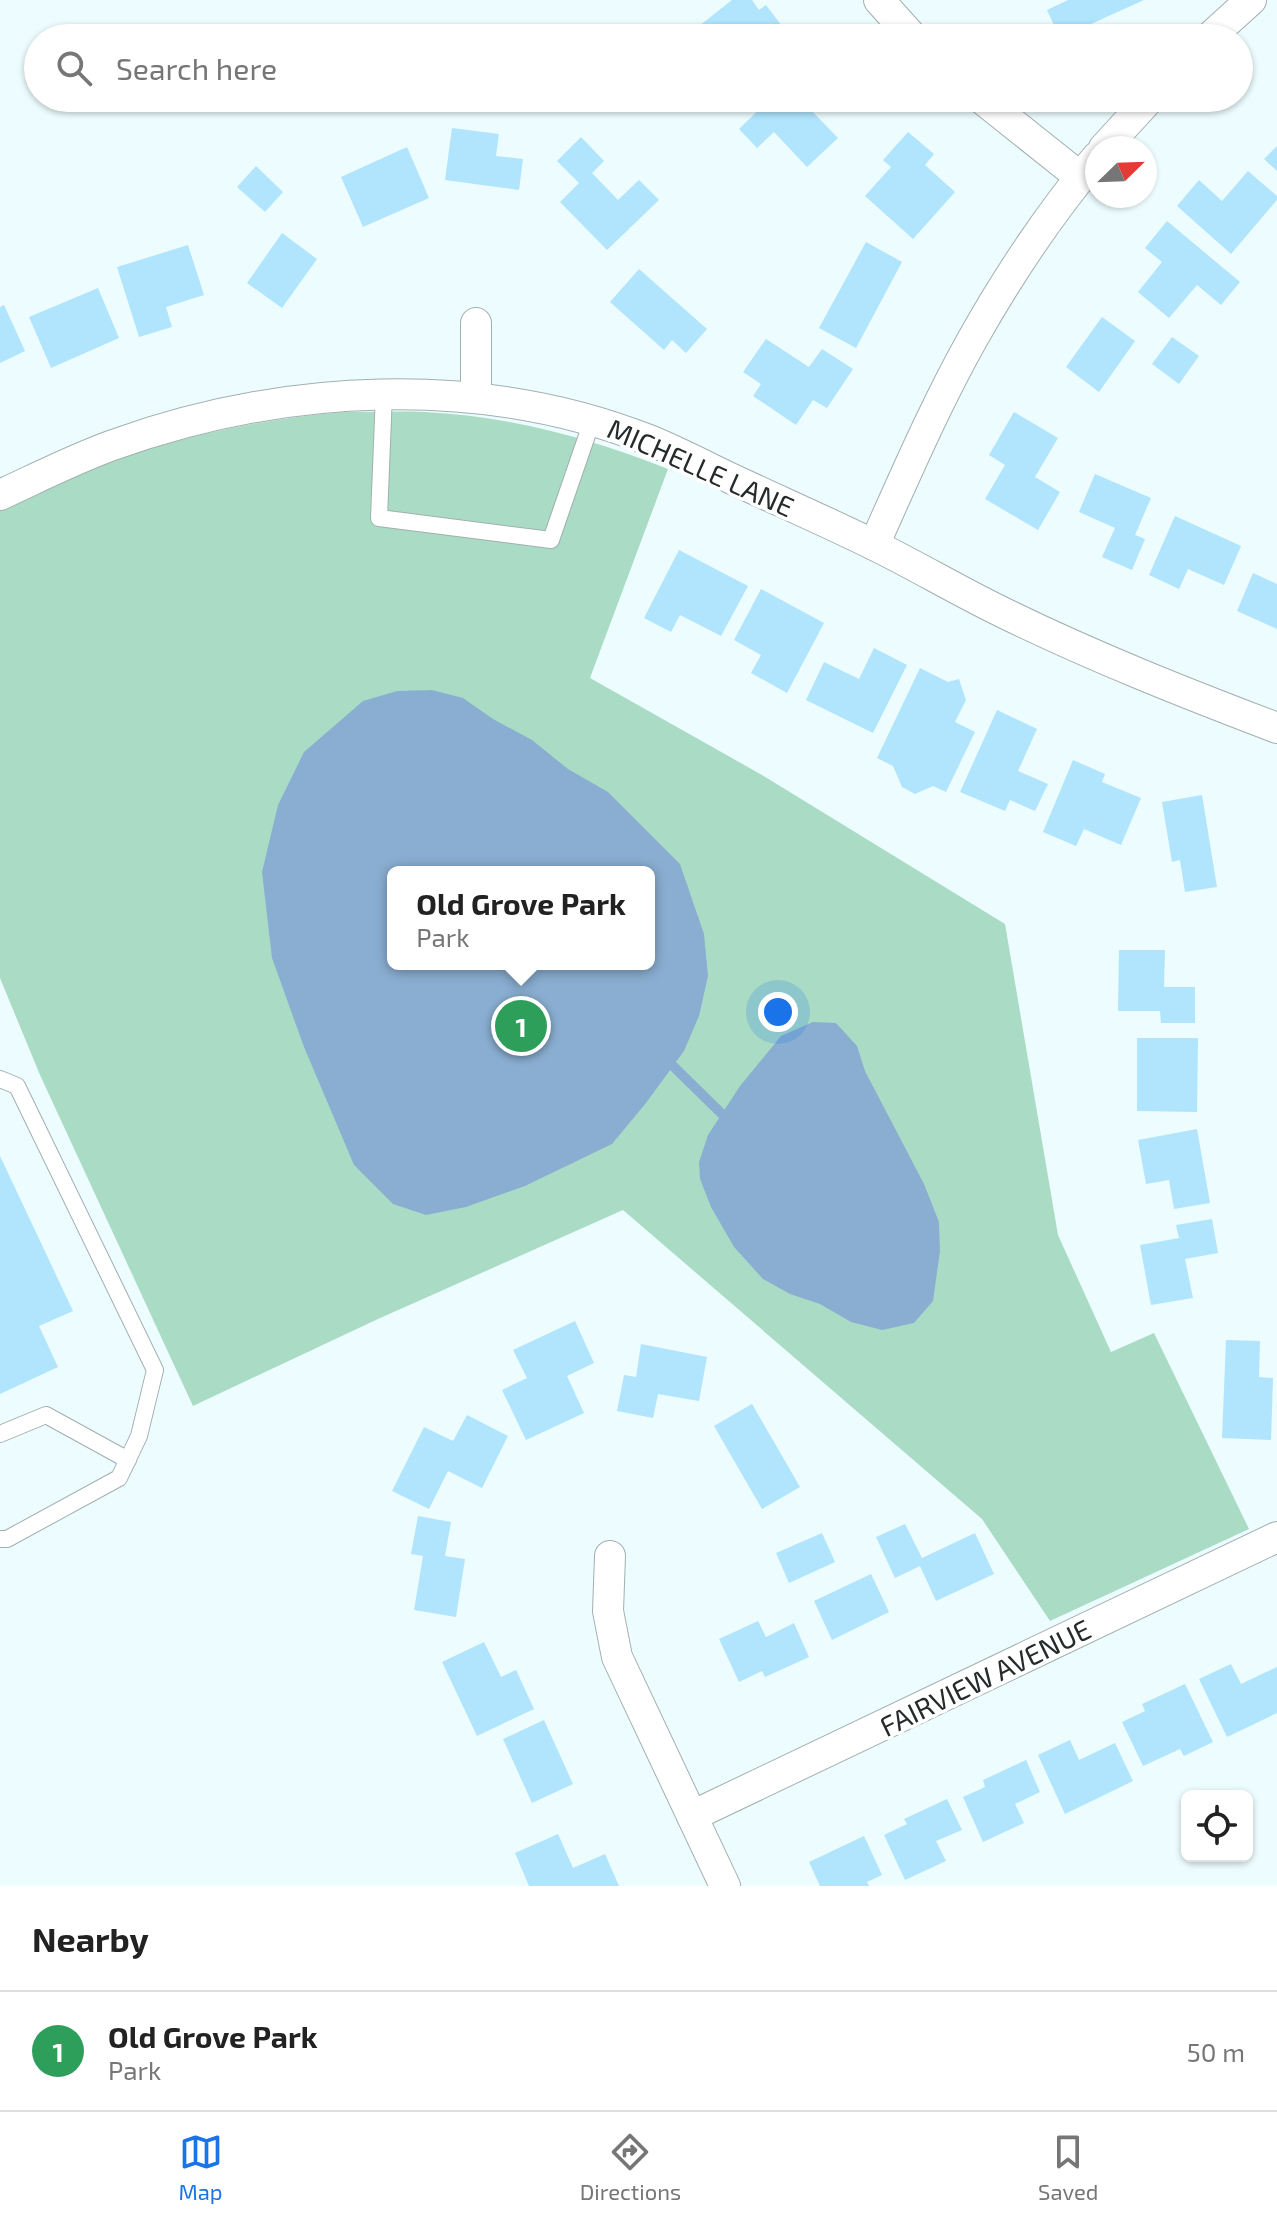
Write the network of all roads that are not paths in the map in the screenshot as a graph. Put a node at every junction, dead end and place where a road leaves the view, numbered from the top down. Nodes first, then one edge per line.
1 (879, 0) edge
2 (1251, 0) edge
3 (900, 24) edge
4 (1224, 24) edge
5 (1003, 112) edge
6 (1137, 112) edge
7 (1115, 136) edge
8 (1085, 164) edge
9 (1085, 173) edge
10 (476, 323) dead end
11 (384, 393) junction
12 (476, 398) junction
13 (592, 421) junction
14 (0, 495) edge
15 (874, 545) junction
16 (1277, 728) edge
17 (0, 1079) edge
18 (0, 1434) edge
19 (128, 1460) junction
20 (1277, 1537) edge
21 (0, 1539) edge
22 (610, 1556) dead end
23 (692, 1816) junction
24 (725, 1886) edge

1 - 3 street
2 - 4 street
5 - 8 street
6 - 7 street
9 - 15 street
10 - 12 street
11 - 12 street, MICHELLE LANE
11 - 13 lane
11 - 14 street, MICHELLE LANE
12 - 13 street, MICHELLE LANE
13 - 15 street, MICHELLE LANE
15 - 16 street, MICHELLE LANE
17 - 19 lane
18 - 19 lane
19 - 21 lane
20 - 23 street, FAIRVIEW AVENUE
22 - 23 street
23 - 24 street

